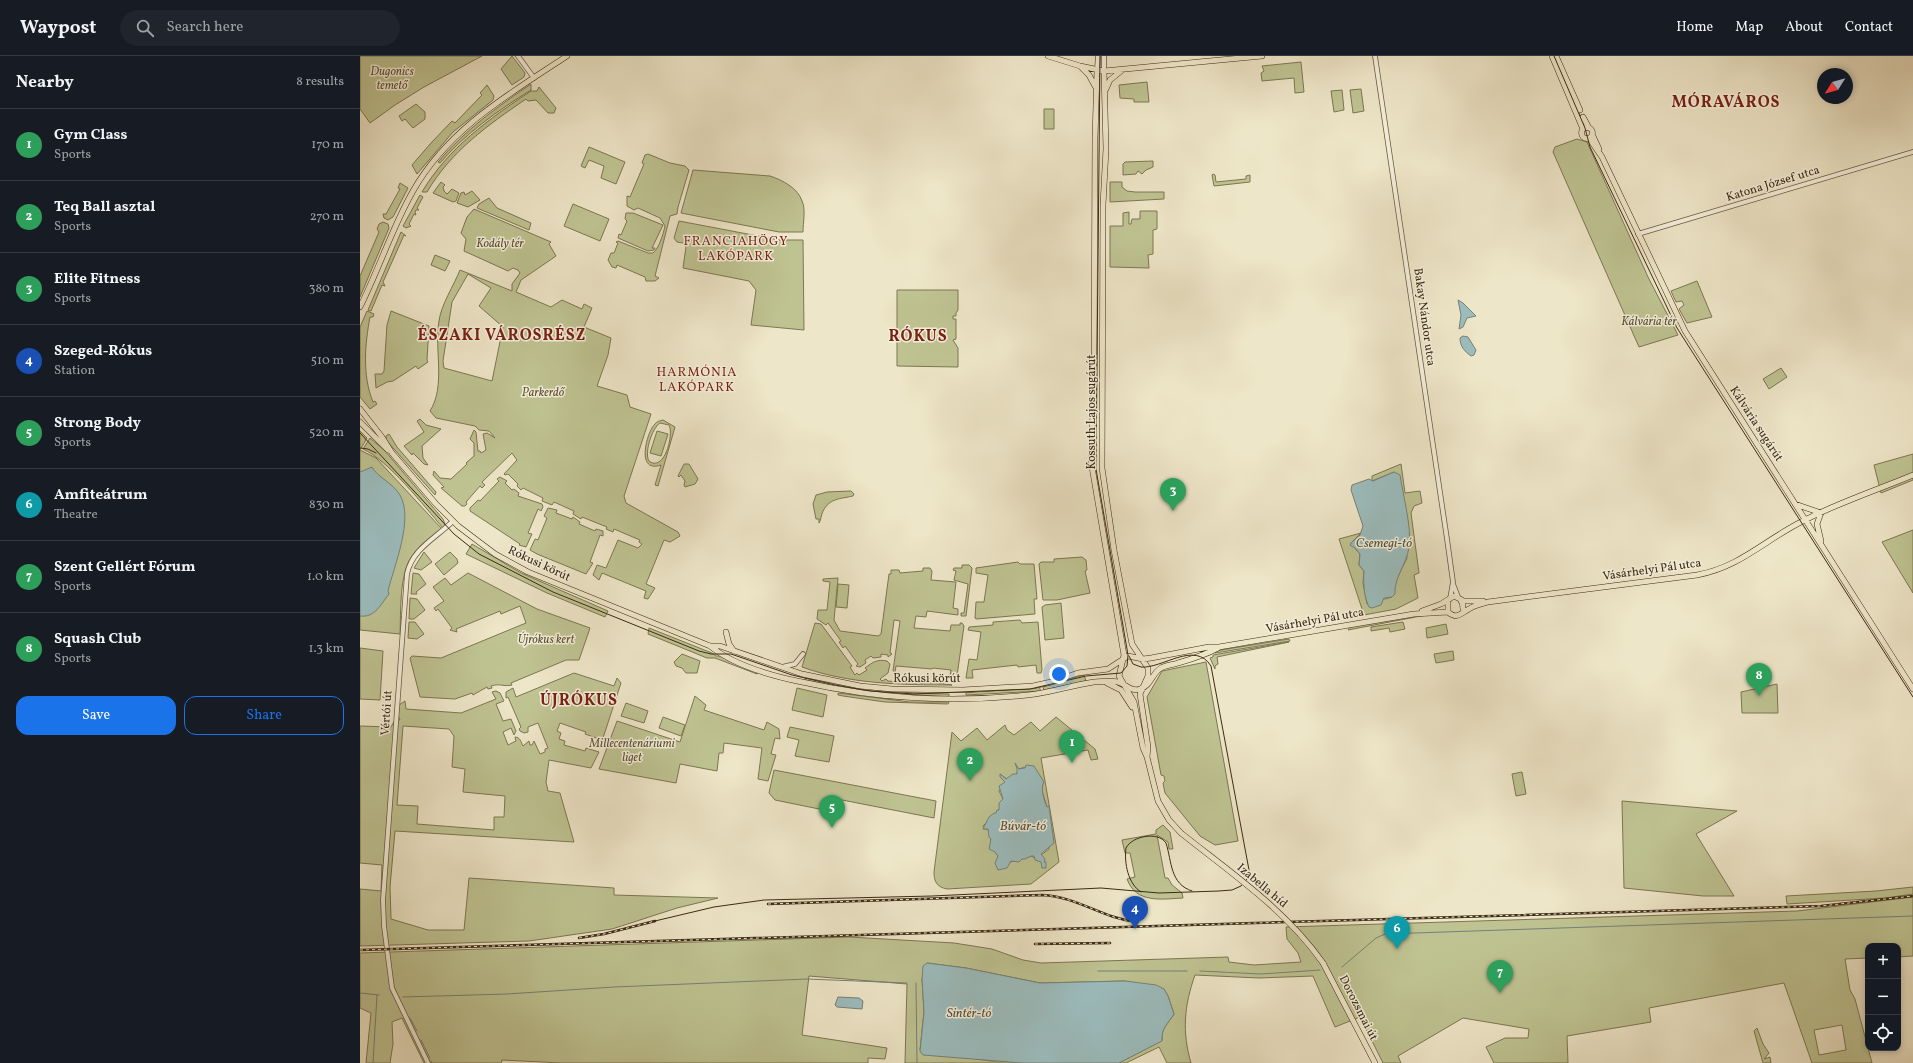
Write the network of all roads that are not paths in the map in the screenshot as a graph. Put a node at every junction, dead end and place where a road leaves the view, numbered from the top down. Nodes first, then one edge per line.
1 (518, 56) edge
2 (567, 56) edge
3 (1048, 56) edge
4 (1098, 56) edge
5 (1104, 56) edge
6 (1262, 56) edge
7 (1375, 56) edge
8 (1552, 56) edge
9 (1556, 56) edge
10 (1080, 66) junction
11 (1122, 70) junction
12 (1097, 71) junction
13 (1104, 71) junction
14 (534, 78) junction
15 (1096, 87) junction
16 (1105, 91) junction
17 (1586, 128) junction
18 (1590, 136) junction
19 (1913, 152) edge
20 (1638, 234) junction
21 (360, 307) edge
22 (360, 409) edge
23 (360, 422) edge
24 (373, 436) junction
25 (382, 437) junction
26 (380, 444) junction
27 (392, 453) junction
28 (1913, 475) edge
29 (1795, 504) junction
30 (1820, 513) junction
31 (1805, 520) junction
32 (453, 521) junction
33 (1823, 546) junction
34 (1453, 582) junction
35 (1450, 599) junction
36 (1461, 600) junction
37 (1488, 602) junction
38 (1476, 605) junction
39 (1434, 610) junction
40 (1448, 610) junction
41 (1463, 610) junction
42 (726, 632) dead end
43 (710, 646) junction
44 (720, 646) junction
45 (1219, 647) junction
46 (734, 651) junction
47 (722, 654) junction
48 (803, 654) dead end
49 (1124, 657) junction
50 (1143, 659) junction
51 (781, 667) junction
52 (1100, 682) junction
53 (1124, 685) junction
54 (1141, 689) junction
55 (1913, 689) edge
56 (1137, 719) junction
57 (1147, 758) junction
58 (1181, 833) joint
59 (1323, 963) joint
60 (428, 1063) edge
61 (1375, 1063) edge

1 - 14 street
2 - 14 main road
3 - 10 main road
4 - 12 street, Kossuth Lajos sugárút
5 - 13 street, Kossuth Lajos sugárút
6 - 11 main road
7 - 34 street, Bakay Nándor utca
8 - 17 main road, Kálvária sugárút
9 - 17 main road, Kálvária sugárút
10 - 12 main road
10 - 15 main road
11 - 13 main road
11 - 16 main road
12 - 13 main road
12 - 15 main road, Kossuth Lajos sugárút
13 - 16 main road, Kossuth Lajos sugárút
14 - 21 main road
15 - 49 main road, Kossuth Lajos sugárút
16 - 50 main road, Kossuth Lajos sugárút
17 - 18 main road, Kálvária sugárút
17 - 18 main road, Kálvária sugárút
18 - 20 main road, Kálvária sugárút
19 - 20 street, Katona József utca
20 - 29 main road, Kálvária sugárút
22 - 25 main road, Rókusi körút
23 - 24 main road, Rókusi körút
24 - 25 main road
24 - 26 main road, Rókusi körút
25 - 26 main road
25 - 27 main road, Rókusi körút
26 - 27 main road, Rókusi körút
27 - 32 main road, Rókusi körút
28 - 30 main road, Vásárhelyi Pál utca
29 - 30 main road
29 - 31 main road, Kálvária sugárút
30 - 31 main road, Vásárhelyi Pál utca
30 - 33 main road
31 - 33 main road, Kálvária sugárút
31 - 37 main road, Vásárhelyi Pál utca
32 - 43 main road, Rókusi körút
32 - 60 street, Vértói út
33 - 55 main road, Kálvária sugárút
34 - 35 street, Bakay Nándor utca
34 - 36 street, Bakay Nándor utca
35 - 36 main road, Vásárhelyi Pál utca
35 - 39 main road, Vásárhelyi Pál utca
35 - 40 main road
36 - 37 main road, Vásárhelyi Pál utca
36 - 41 main road
37 - 38 main road, Vásárhelyi Pál utca
38 - 40 main road, Vásárhelyi Pál utca
38 - 41 main road, Vásárhelyi Pál utca
39 - 40 main road, Vásárhelyi Pál utca
39 - 45 main road, Vásárhelyi Pál utca
40 - 41 main road, Vásárhelyi Pál utca
42 - 46 main road
43 - 44 main road, Rókusi körút
43 - 47 main road, Rókusi körút
44 - 46 main road, Rókusi körút
44 - 47 main road
45 - 50 main road, Vásárhelyi Pál utca
45 - 54 main road, Vásárhelyi Pál utca
46 - 51 main road, Rókusi körút
47 - 52 main road, Rókusi körút
48 - 51 street
49 - 50 main road
49 - 51 main road, Rókusi körút
49 - 53 main road, Kossuth Lajos sugárút
50 - 54 main road, Kossuth Lajos sugárút
52 - 53 main road, Rókusi körút
52 - 56 main road
53 - 54 main road, Rókusi körút
53 - 56 main road, Kossuth Lajos sugárút
54 - 57 main road, Kossuth Lajos sugárút
56 - 57 main road, Kossuth Lajos sugárút
57 - 58 main road, Kossuth Lajos sugárút
58 - 59 main road, Izabella híd, bridge
59 - 61 main road, Dorozsmai út

